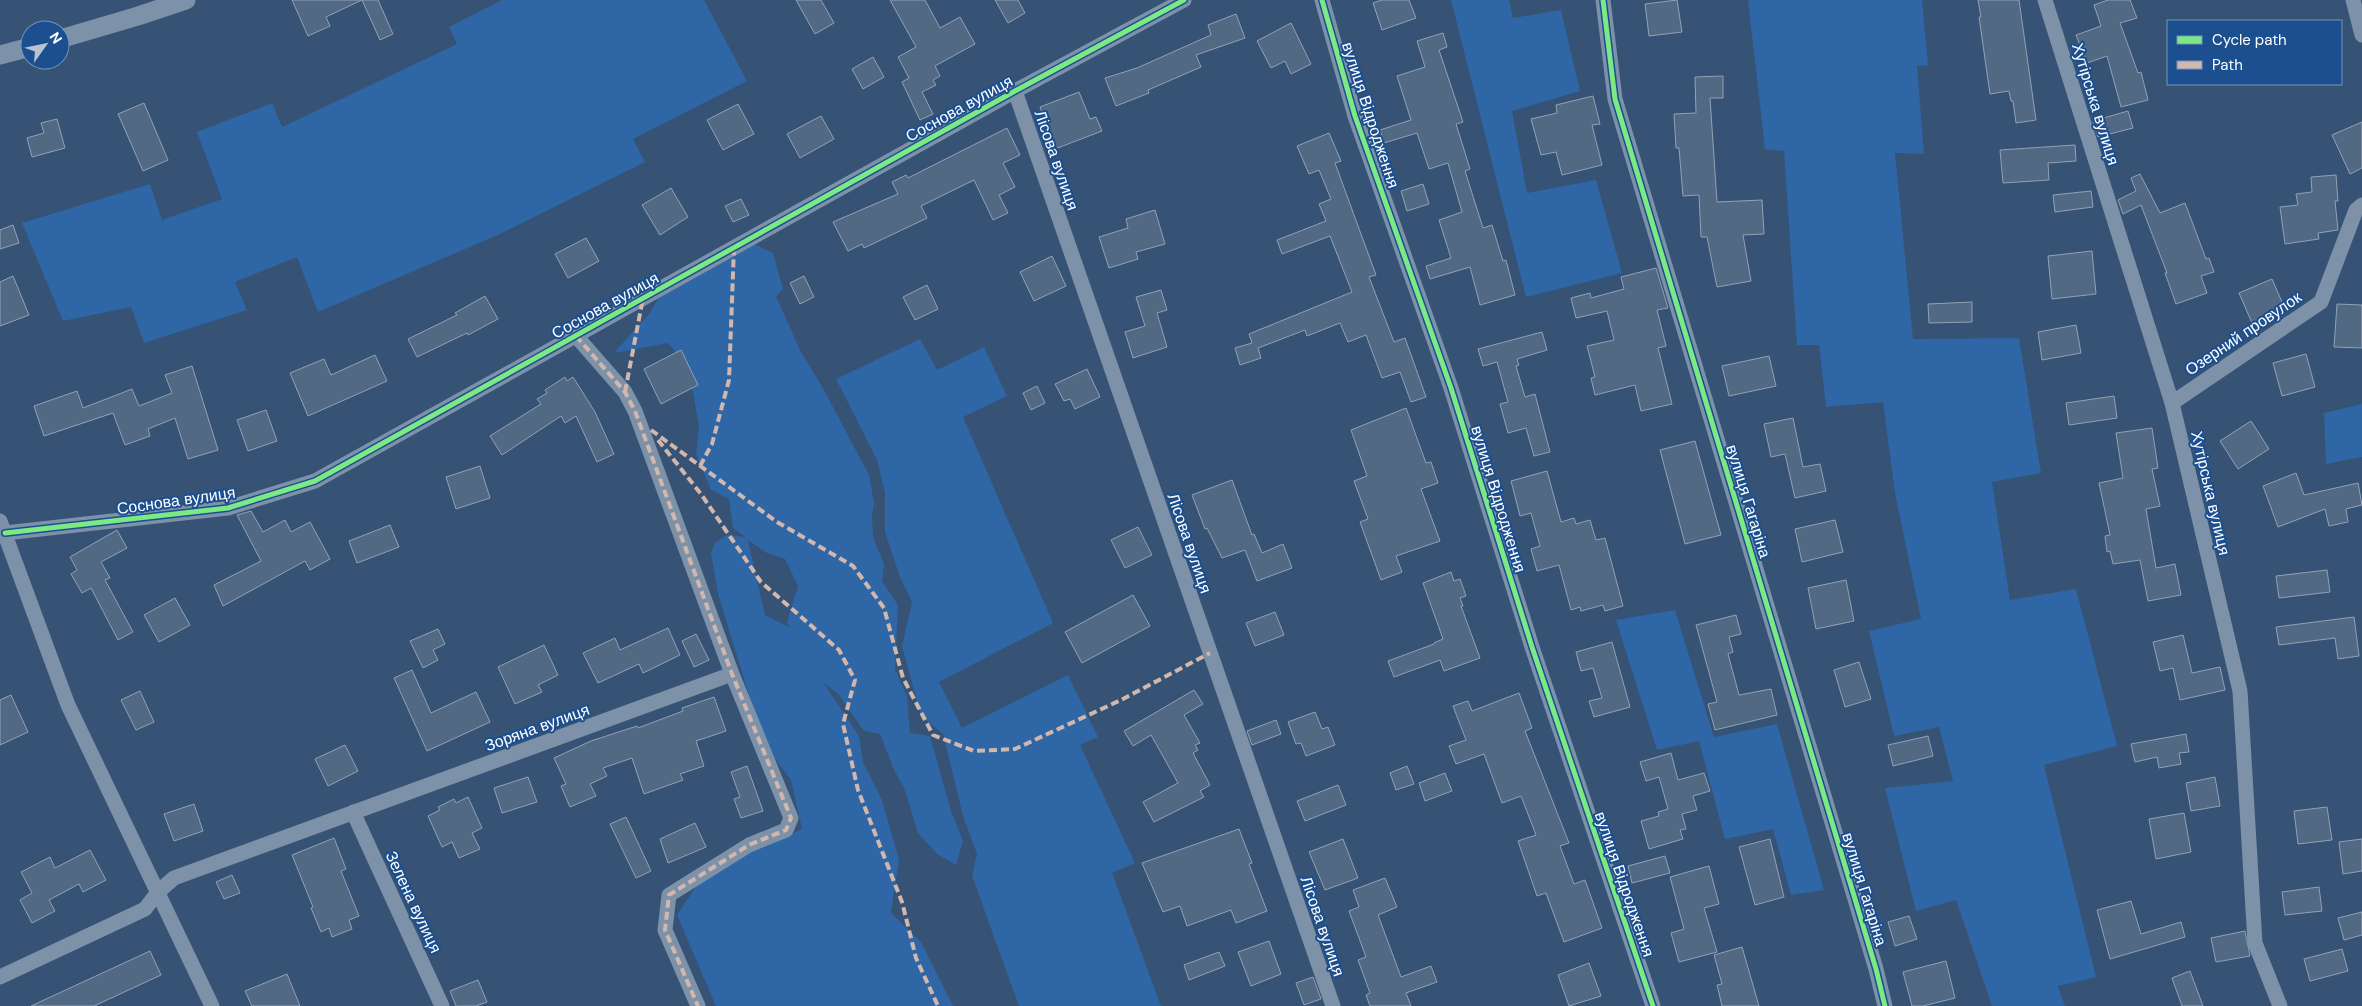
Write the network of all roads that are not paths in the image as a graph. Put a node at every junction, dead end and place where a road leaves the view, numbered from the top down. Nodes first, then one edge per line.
1 (186, 0) edge
2 (1184, 0) edge
3 (1322, 0) edge
4 (1603, 0) edge
5 (2045, 0) edge
6 (2353, 0) edge
7 (2362, 35) edge
8 (70, 36) edge
9 (20, 50) edge
10 (0, 55) edge
11 (1015, 91) junction
12 (2362, 205) edge
13 (576, 336) junction
14 (2172, 403) junction
15 (2, 527) edge
16 (732, 674) junction
17 (353, 812) junction
18 (158, 892) junction
19 (0, 977) edge
20 (212, 1006) edge
21 (442, 1006) edge
22 (698, 1006) edge
23 (1332, 1006) edge
24 (1653, 1006) edge
25 (1885, 1006) edge
26 (2280, 1006) edge

1 - 8 street
2 - 11 street, Соснова вулиця
3 - 24 street, вулиця Відродження
4 - 25 street, вулиця Гагаріна
5 - 14 street, Хутірська вулиця
6 - 7 street
9 - 10 street
11 - 13 street, Соснова вулиця
11 - 23 street, Лісова вулиця
12 - 14 street, Озерний провулок
13 - 15 street, Соснова вулиця
13 - 16 street
14 - 26 street, Хутірська вулиця
15 - 18 street, Соснова вулиця
16 - 17 street, Зоряна вулиця
16 - 22 street
17 - 18 street, Зоряна вулиця
17 - 21 street, Зелена вулиця
18 - 19 street, Зоряна вулиця
18 - 20 street, Соснова вулиця

